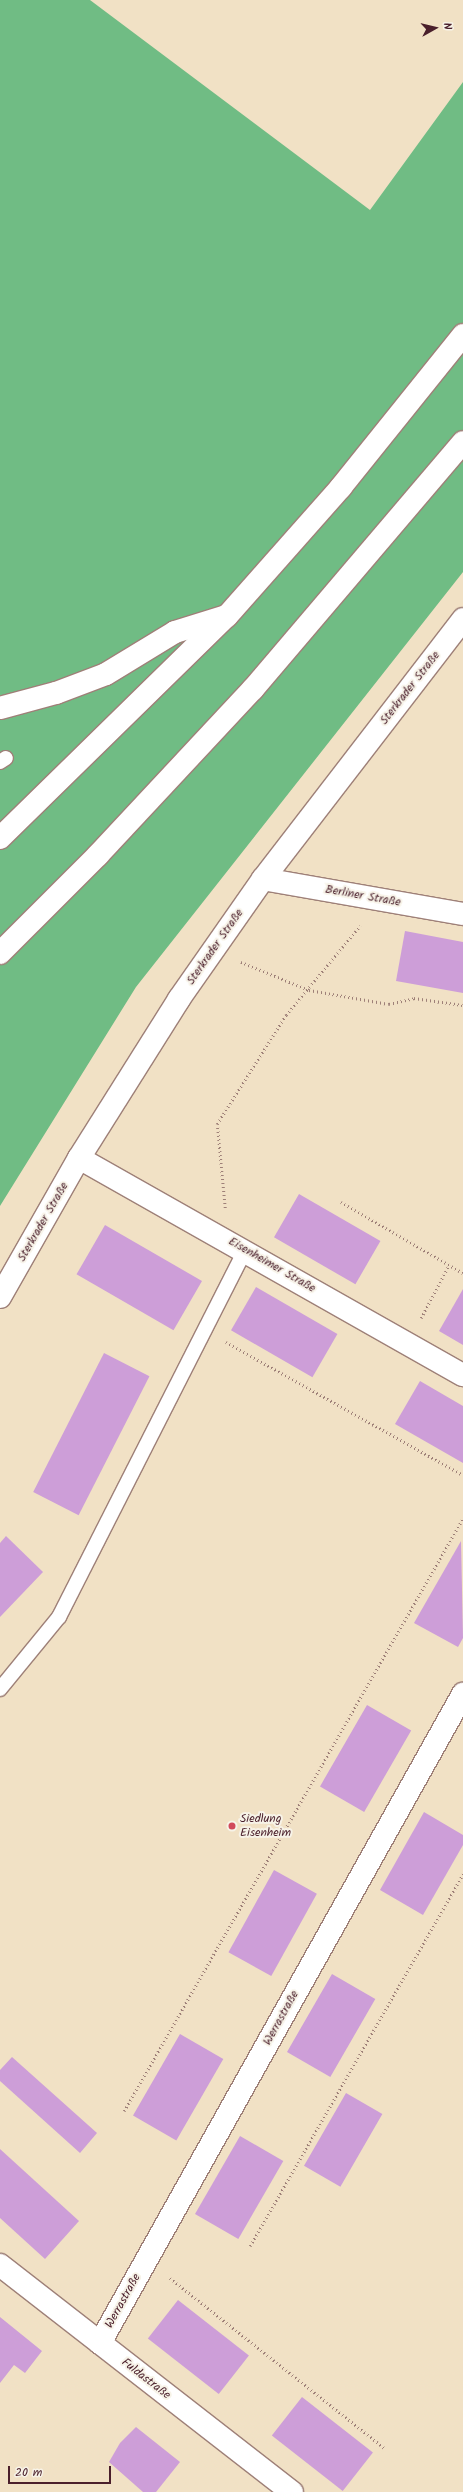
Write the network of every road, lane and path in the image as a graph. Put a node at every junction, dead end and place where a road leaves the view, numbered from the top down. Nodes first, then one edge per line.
1 (463, 335) edge
2 (463, 442) edge
3 (227, 616) junction
4 (463, 620) edge
5 (0, 708) edge
6 (0, 838) edge
7 (263, 878) junction
8 (379, 899) junction
9 (463, 914) edge
10 (214, 948) junction
11 (0, 953) edge
12 (309, 990) junction
13 (463, 1006) edge
14 (79, 1158) junction
15 (341, 1202) dead end
16 (237, 1245) junction
17 (449, 1266) junction
18 (463, 1273) edge
19 (0, 1297) edge
20 (205, 1331) junction
21 (408, 1341) junction
22 (463, 1375) edge
23 (463, 1475) edge
24 (463, 1518) edge
25 (0, 1690) edge
26 (463, 1694) edge
27 (463, 1874) edge
28 (124, 2111) dead end
29 (250, 2246) dead end
30 (146, 2259) junction
31 (0, 2265) edge
32 (100, 2343) junction
33 (386, 2449) dead end
34 (292, 2492) edge

1 - 3 main road
2 - 11 main road
3 - 5 main road
3 - 6 main road
4 - 7 main road, Sterkrader Straße
7 - 8 main road, Berliner Straße
7 - 10 main road, Sterkrader Straße
8 - 9 main road, Berliner Straße
8 - 12 path
10 - 12 path
10 - 14 main road, Sterkrader Straße
12 - 13 path
12 - 16 path
14 - 16 main road, Eisenheimer Straße
14 - 19 main road, Sterkrader Straße
15 - 17 path
16 - 20 lane
16 - 21 main road, Eisenheimer Straße
17 - 18 path
17 - 21 path
20 - 23 path
20 - 25 lane
21 - 22 main road, Eisenheimer Straße
24 - 28 path
26 - 30 main road, Werrastraße
27 - 29 path
30 - 32 main road, Werrastraße
30 - 33 path
31 - 32 main road, Fuldastraße
32 - 34 main road, Fuldastraße

